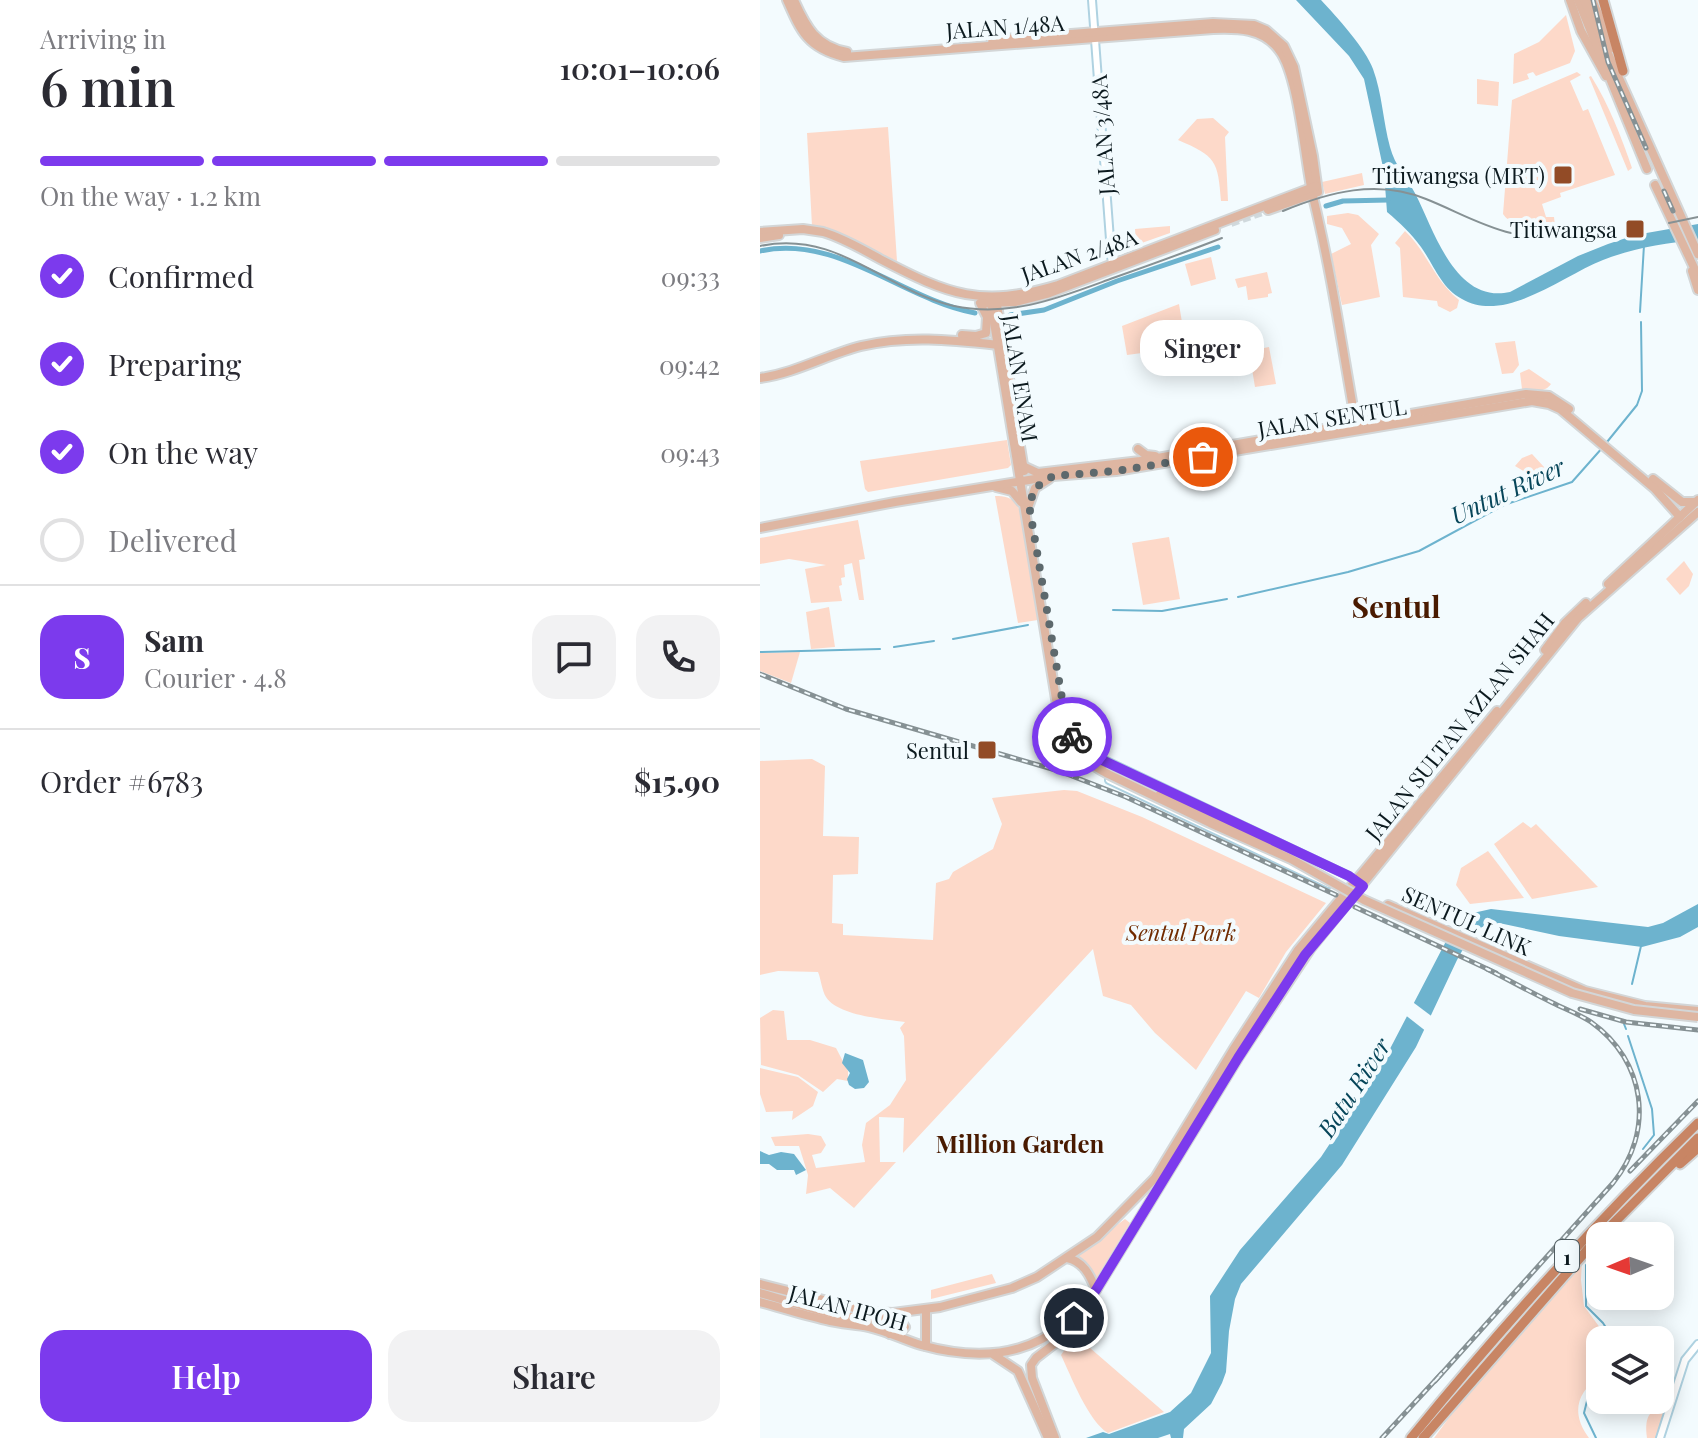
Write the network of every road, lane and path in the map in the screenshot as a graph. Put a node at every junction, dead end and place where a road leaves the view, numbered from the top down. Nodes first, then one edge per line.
1 (787, 0) edge
2 (794, 0) edge
3 (1092, 0) edge
4 (1572, 0) edge
5 (1584, 0) edge
6 (1592, 0) edge
7 (1603, 0) edge
8 (1596, 33) junction
9 (1095, 34) junction
10 (1623, 71) junction
11 (1618, 97) junction
12 (1647, 169) dead end
13 (1664, 179) junction
14 (1655, 185) dead end
15 (1315, 190) junction
16 (1268, 210) tunnel mouth
17 (1231, 223) tunnel mouth
18 (760, 235) edge
19 (1694, 248) edge
20 (1112, 267) junction
21 (1698, 276) edge
22 (1698, 290) edge
23 (993, 301) junction
24 (1016, 302) junction
25 (980, 303) junction
26 (1000, 325) junction
27 (922, 337) junction
28 (1000, 345) junction
29 (760, 378) edge
30 (1358, 427) junction
31 (1610, 447) junction
32 (1138, 449) dead end
33 (1161, 458) junction
34 (1023, 466) junction
35 (1053, 476) junction
36 (1023, 481) junction
37 (993, 486) junction
38 (1027, 505) junction
39 (1698, 506) edge
40 (1680, 517) junction
41 (761, 528) edge
42 (1085, 752) junction
43 (1100, 767) junction
44 (1109, 777) junction
45 (1278, 843) junction
46 (1270, 857) junction
47 (1312, 859) junction
48 (1305, 873) junction
49 (1356, 881) junction
50 (1346, 894) junction
51 (1698, 1014) edge
52 (1199, 1122) junction
53 (1698, 1123) edge
54 (1698, 1138) edge
55 (1698, 1148) edge
56 (1155, 1178) junction
57 (1128, 1207) junction
58 (1623, 1212) junction
59 (1137, 1220) junction
60 (1066, 1258) junction
61 (760, 1284) edge
62 (1096, 1290) junction
63 (760, 1293) edge
64 (760, 1302) edge
65 (926, 1309) junction
66 (1079, 1313) junction
67 (888, 1318) junction
68 (926, 1328) junction
69 (889, 1334) junction
70 (1698, 1344) edge
71 (926, 1346) junction
72 (941, 1350) junction
73 (994, 1355) junction
74 (1444, 1397) junction
75 (1451, 1406) junction
76 (1046, 1438) edge
77 (1056, 1438) edge
78 (1404, 1438) edge
79 (1411, 1438) edge
80 (1423, 1438) edge
81 (1430, 1438) edge
82 (1660, 1438) edge

1 - 9 main road, JALAN 1/48A
2 - 9 main road, JALAN 1/48A
3 - 9 street, JALAN 3/48A
4 - 8 main road
4 - 11 main road
5 - 8 main road
6 - 10 main road
7 - 10 highway
8 - 11 main road
8 - 13 main road
9 - 15 main road, JALAN 1/48A
9 - 20 street, JALAN 3/48A
10 - 13 main road
11 - 12 main road
13 - 19 main road
14 - 19 main road
15 - 16 main road
15 - 20 main road, JALAN 2/48A
15 - 30 main road, JALAN 1/48A
17 - 20 main road, JALAN 2/48A
18 - 23 main road, JALAN 2/48A
18 - 25 main road, JALAN 2/48A
19 - 21 main road
19 - 22 main road
20 - 23 main road, JALAN 2/48A
20 - 24 main road, JALAN 2/48A
23 - 24 main road, JALAN 2/48A
23 - 25 main road, JALAN 2/48A
23 - 26 main road, JALAN ENAM
23 - 28 main road, JALAN ENAM
24 - 26 main road
25 - 27 main road
26 - 28 main road, JALAN ENAM
27 - 28 main road
27 - 29 main road
28 - 34 main road, JALAN ENAM
28 - 36 main road, JALAN ENAM
30 - 31 main road, JALAN SENTUL
30 - 33 main road, JALAN SENTUL
30 - 35 main road, JALAN SENTUL
31 - 39 main road, JALAN SENTUL
31 - 40 main road, JALAN SENTUL
32 - 33 main road
33 - 34 main road, JALAN SENTUL
34 - 36 main road, JALAN ENAM
35 - 36 main road, JALAN SENTUL
35 - 38 main road
36 - 37 main road, JALAN SENTUL
36 - 38 main road, JALAN ENAM
37 - 38 main road
37 - 41 main road, JALAN SENTUL
38 - 42 main road, JALAN ENAM
38 - 43 main road, JALAN ENAM
39 - 40 main road, JALAN SULTAN AZLAN SHAH
39 - 49 main road, JALAN SULTAN AZLAN SHAH
40 - 49 main road, JALAN SULTAN AZLAN SHAH
42 - 43 main road, JALAN ENAM
42 - 45 street
43 - 44 main road, JALAN ENAM
43 - 51 main road, SENTUL LINK, bridge
44 - 46 street
44 - 51 main road, SENTUL LINK, bridge
45 - 46 street
45 - 47 street
46 - 48 street
47 - 48 street
47 - 49 street
48 - 50 street
49 - 50 main road, JALAN SULTAN AZLAN SHAH
50 - 52 main road, JALAN SULTAN AZLAN SHAH
50 - 56 main road, JALAN SULTAN AZLAN SHAH
52 - 56 main road
52 - 59 main road, JALAN SULTAN AZLAN SHAH
53 - 74 highway, 1
54 - 58 highway, 1
55 - 58 highway
56 - 57 main road, JALAN SULTAN AZLAN SHAH
57 - 59 main road
57 - 60 main road, JALAN SULTAN AZLAN SHAH
58 - 75 highway, 1
59 - 62 main road, JALAN SULTAN AZLAN SHAH
60 - 62 main road
60 - 65 main road, JALAN SULTAN AZLAN SHAH
61 - 65 main road
62 - 66 main road, JALAN SULTAN AZLAN SHAH
63 - 67 main road, JALAN IPOH
64 - 69 main road, JALAN IPOH
65 - 67 main road, JALAN IPOH
65 - 68 main road
66 - 73 main road, JALAN SULTAN AZLAN SHAH
66 - 77 main road
67 - 69 main road
68 - 71 main road
68 - 72 main road
69 - 71 main road, JALAN IPOH
70 - 82 street
71 - 72 main road, JALAN SULTAN AZLAN SHAH
72 - 73 main road, JALAN SULTAN AZLAN SHAH
73 - 76 main road
74 - 78 highway
74 - 79 highway, 1
75 - 80 highway, 1
75 - 81 highway

